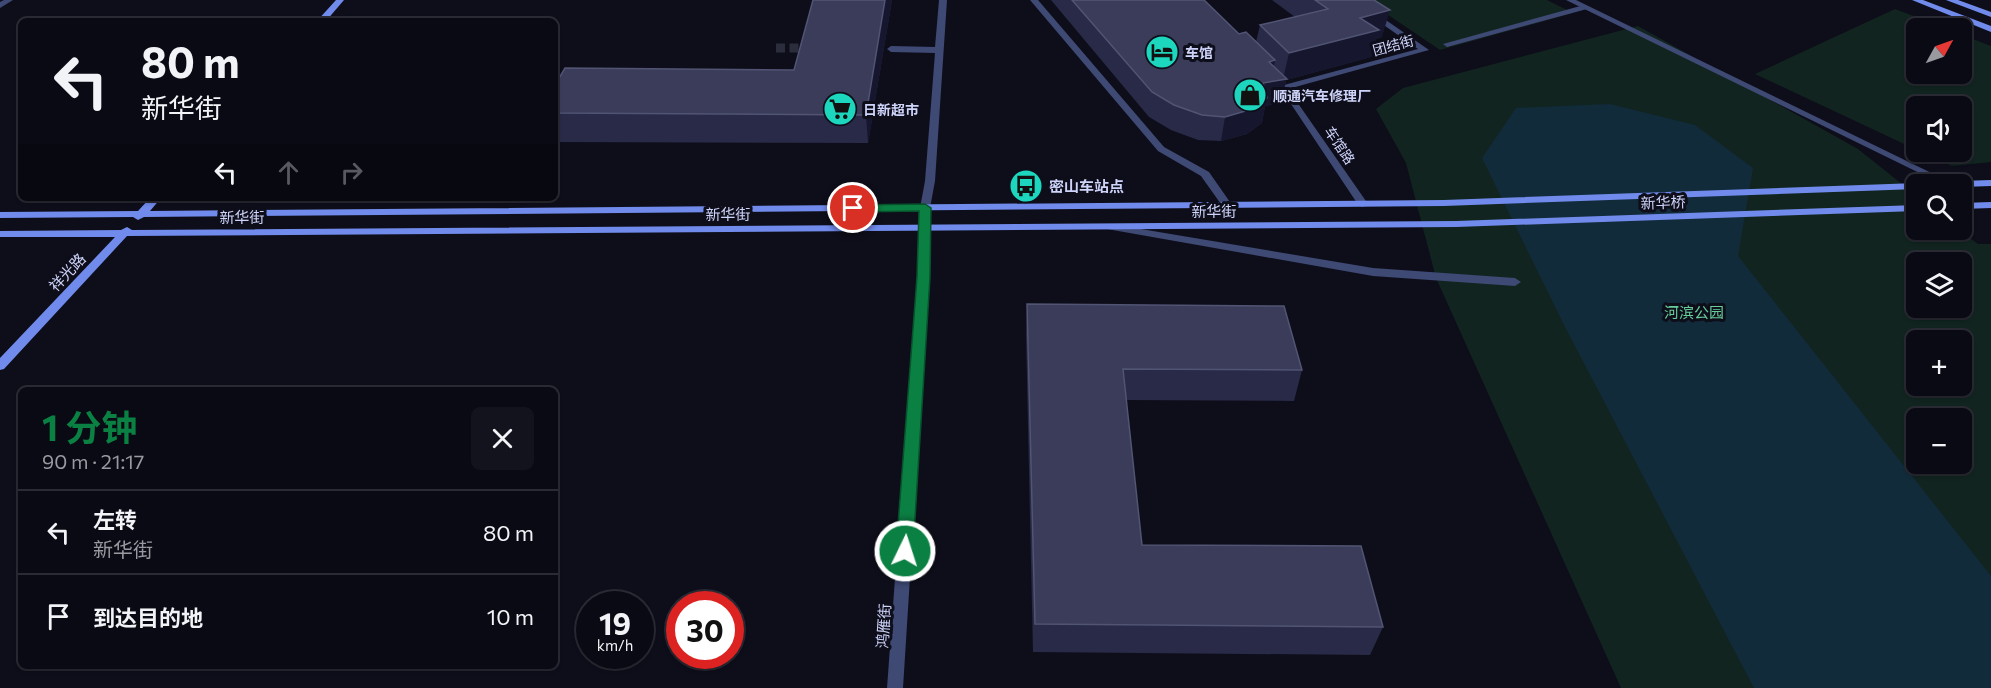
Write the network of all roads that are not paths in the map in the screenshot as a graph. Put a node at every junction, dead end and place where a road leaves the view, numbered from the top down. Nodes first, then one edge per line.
1 (9, 0) edge
2 (340, 0) edge
3 (943, 0) edge
4 (1034, 0) edge
5 (1352, 0) edge
6 (1570, 0) edge
7 (1916, 0) edge
8 (1950, 0) edge
9 (0, 6) edge
10 (1584, 7) junction
11 (1991, 15) edge
12 (324, 18) edge
13 (1991, 29) edge
14 (1447, 44) dead end
15 (891, 49) dead end
16 (939, 50) junction
17 (1266, 72) edge
18 (1282, 88) junction
19 (1927, 174) edge
20 (1991, 183) edge
21 (1972, 184) edge
22 (1906, 186) edge
23 (153, 201) edge
24 (1444, 203) joint
25 (1363, 204) junction
26 (1227, 205) junction
27 (1991, 205) edge
28 (1972, 206) edge
29 (925, 208) junction
30 (1906, 208) edge
31 (141, 214) junction
32 (0, 215) edge
33 (1456, 224) joint
34 (1111, 227) junction
35 (924, 228) junction
36 (124, 233) junction
37 (0, 234) edge
38 (1515, 282) dead end
39 (0, 366) edge
40 (895, 688) edge

1 - 9 street
2 - 12 street
3 - 16 street, 鸿雁街
4 - 26 street
5 - 18 street, 团结街
6 - 10 street
7 - 13 street
8 - 11 street
10 - 14 street
10 - 19 street
15 - 16 street
16 - 29 street, 鸿雁街
17 - 18 street, 车馆路
18 - 25 street, 车馆路
20 - 21 street
22 - 24 street, 新华桥
23 - 31 street, 祥光路
24 - 25 street, 新华街
25 - 26 street, 新华街
26 - 29 street, 新华街
27 - 28 street
29 - 31 street, 新华街
29 - 35 street, 鸿雁街
30 - 33 street, 新华桥
31 - 32 street, 新华街
31 - 36 street, 祥光路
33 - 34 street, 新华街
34 - 35 street, 新华街
34 - 38 street
35 - 36 street, 新华街
35 - 40 street, 鸿雁街
36 - 37 street, 新华街
36 - 39 street, 祥光路

